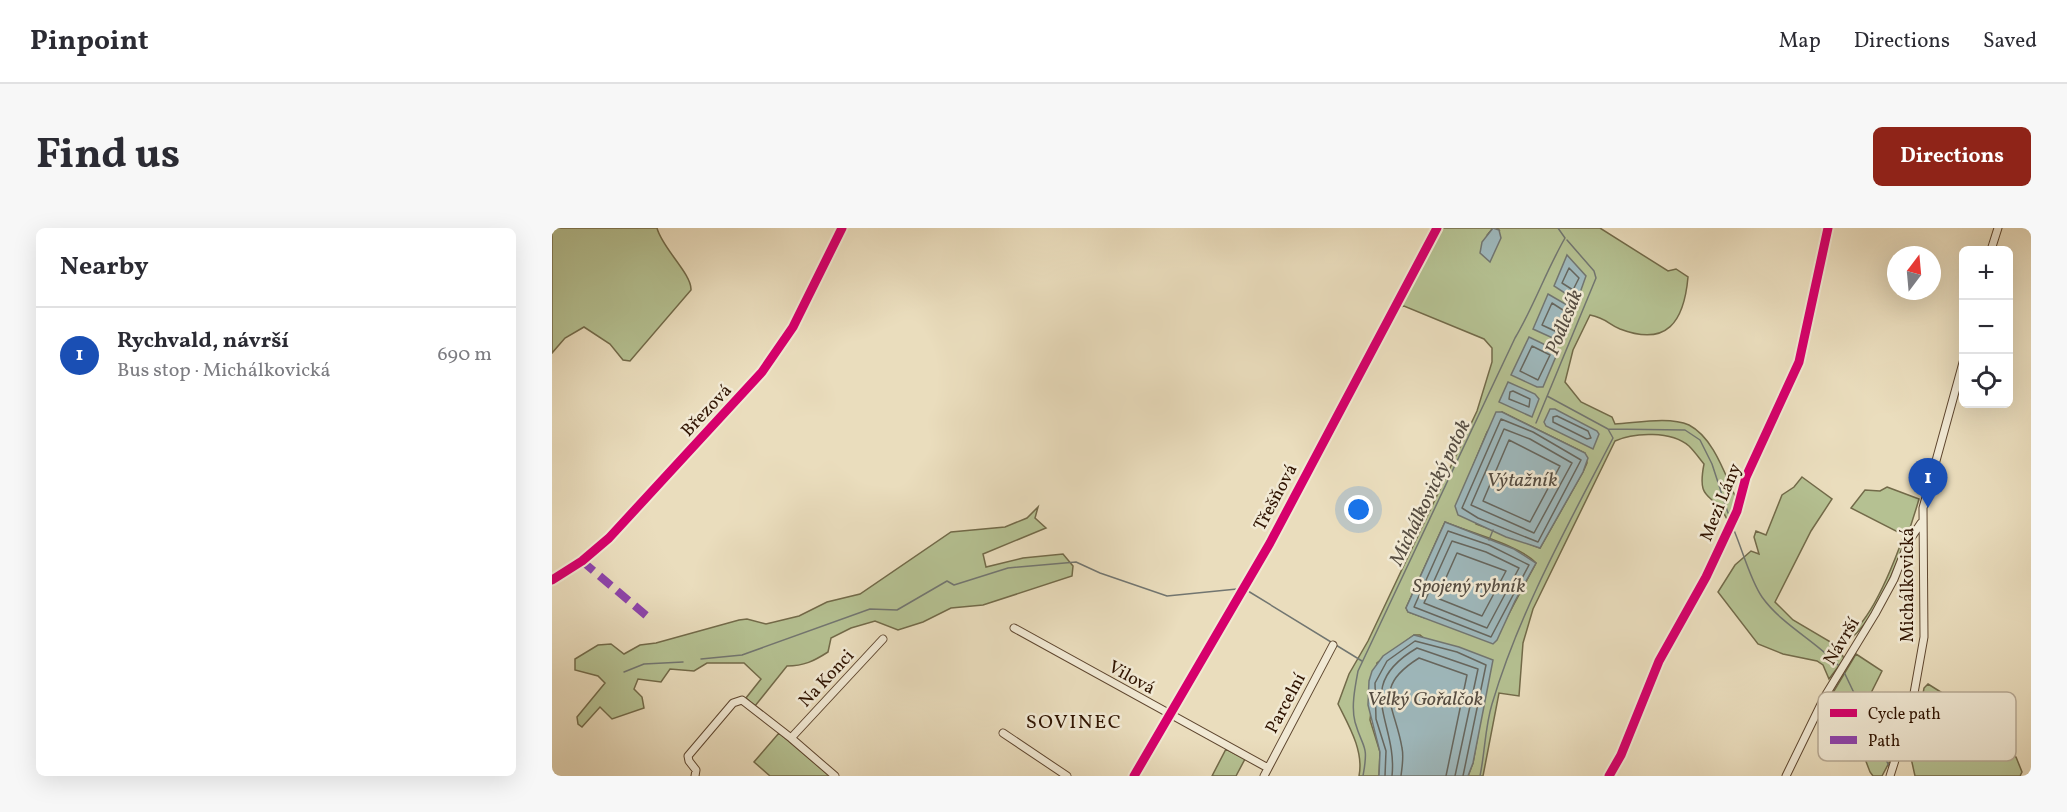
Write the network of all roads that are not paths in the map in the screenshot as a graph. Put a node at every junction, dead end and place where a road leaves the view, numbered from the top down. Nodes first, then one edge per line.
1 (843, 228) edge
2 (1437, 228) edge
3 (1828, 228) edge
4 (1998, 228) edge
5 (1992, 246) edge
6 (1959, 377) edge
7 (1921, 523) junction
8 (552, 580) edge
9 (1014, 628) dead end
10 (883, 639) dead end
11 (1333, 645) dead end
12 (1827, 692) edge
13 (1914, 692) edge
14 (1818, 710) edge
15 (1170, 715) junction
16 (1003, 734) dead end
17 (791, 738) junction
18 (1895, 761) edge
19 (1268, 768) junction
20 (695, 776) edge
21 (835, 776) edge
22 (1067, 776) edge
23 (1134, 776) edge
24 (1264, 776) edge
25 (1609, 776) edge
26 (1786, 776) edge
27 (1890, 776) edge

1 - 8 street, Březová
2 - 15 street, Třešňová
3 - 25 street, Mezi Lány
4 - 5 street
6 - 7 street, Michálkovická
7 - 12 street, Návrší
7 - 13 street, Michálkovická
9 - 15 street, Vilová
10 - 17 street, Na Konci
11 - 19 street, Parcelní
14 - 26 street, Návrší
15 - 19 street, Vilová
15 - 23 street, Třešňová
16 - 22 street
17 - 20 street
17 - 21 street
18 - 27 street, Michálkovická
19 - 24 street, Parcelní

